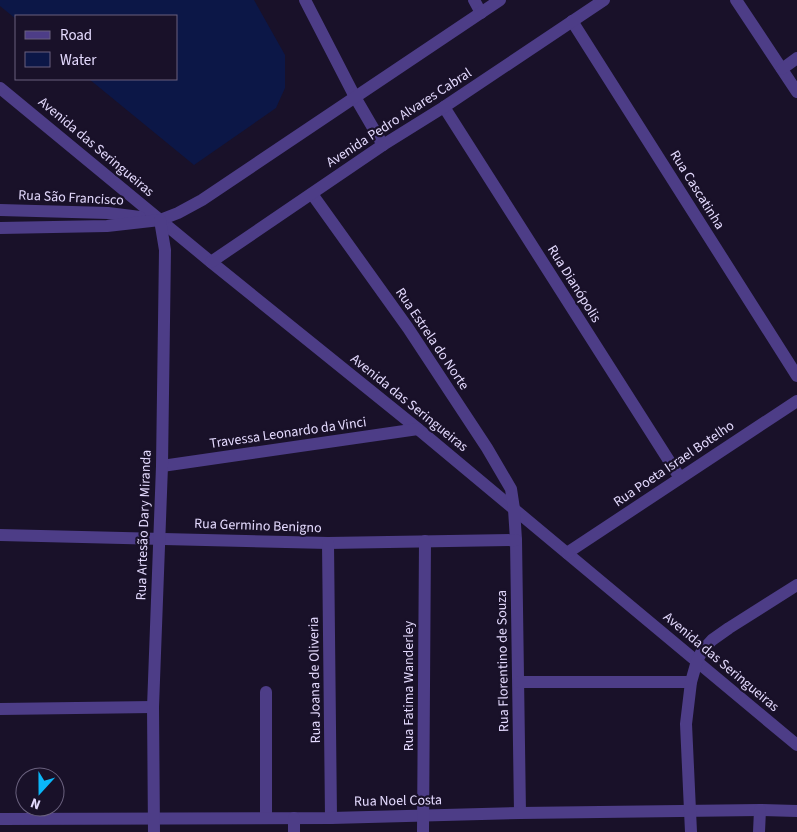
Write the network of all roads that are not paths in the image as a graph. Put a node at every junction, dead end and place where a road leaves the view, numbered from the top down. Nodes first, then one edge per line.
1 (305, 0) edge
2 (474, 0) edge
3 (500, 0) edge
4 (604, 0) edge
5 (736, 0) edge
6 (481, 13) junction
7 (572, 21) junction
8 (797, 58) edge
9 (782, 69) junction
10 (0, 88) edge
11 (797, 92) edge
12 (355, 97) junction
13 (444, 107) junction
14 (383, 145) junction
15 (312, 194) junction
16 (0, 210) edge
17 (160, 220) junction
18 (0, 228) edge
19 (211, 262) junction
20 (797, 376) edge
21 (797, 400) edge
22 (418, 429) junction
23 (162, 466) junction
24 (680, 478) junction
25 (514, 508) junction
26 (0, 535) edge
27 (159, 538) junction
28 (516, 540) junction
29 (425, 541) junction
30 (328, 543) junction
31 (567, 553) junction
32 (797, 585) edge
33 (697, 661) junction
34 (519, 682) junction
35 (691, 682) junction
36 (266, 692) dead end
37 (153, 707) junction
38 (0, 709) edge
39 (797, 745) edge
40 (760, 810) junction
41 (691, 811) junction
42 (797, 811) edge
43 (520, 813) junction
44 (423, 815) junction
45 (154, 818) junction
46 (266, 818) junction
47 (294, 818) junction
48 (331, 818) junction
49 (0, 819) edge
50 (154, 832) edge
51 (294, 832) edge
52 (423, 832) edge
53 (691, 832) edge
54 (759, 832) edge

1 - 12 street
2 - 6 street
3 - 6 street
4 - 7 street, Avenida Pedro Alvares Cabral
5 - 9 street
6 - 12 street
7 - 13 street, Avenida Pedro Alvares Cabral
7 - 20 street, Rua Cascatinha
8 - 9 street
9 - 11 street
10 - 17 street, Avenida das Seringueiras
12 - 14 street
12 - 17 street
13 - 14 street, Avenida Pedro Alvares Cabral
13 - 24 street, Rua Dianópolis
14 - 15 street, Avenida Pedro Alvares Cabral
15 - 19 street, Avenida Pedro Alvares Cabral
15 - 25 street, Rua Estrela do Norte
16 - 17 street, Rua São Francisco
17 - 18 street, Rua São Francisco
17 - 19 street, Avenida das Seringueiras
17 - 23 street, Rua Artesão Dary Miranda
19 - 22 street, Avenida das Seringueiras
21 - 24 street, Rua Poeta Israel Botelho
22 - 23 street, Travessa Leonardo da Vinci
22 - 25 street, Avenida das Seringueiras
23 - 27 street, Rua Artesão Dary Miranda
24 - 31 street, Rua Poeta Israel Botelho
25 - 28 street, Rua Florentino de Souza
25 - 31 street, Avenida das Seringueiras
26 - 27 street, Rua Germino Benigno
27 - 30 street, Rua Germino Benigno
27 - 37 street, Rua Artesão Dary Miranda
28 - 29 street, Rua Germino Benigno
28 - 34 street, Rua Florentino de Souza
29 - 30 street, Rua Germino Benigno
29 - 44 street, Rua Fatima Wanderley
30 - 48 street, Rua Joana de Oliveria
31 - 33 street, Avenida das Seringueiras
32 - 33 street
33 - 35 street
33 - 39 street, Avenida das Seringueiras
34 - 35 street
34 - 43 street, Rua Florentino de Souza
35 - 41 street
36 - 46 street
37 - 38 street
37 - 45 street, Rua Artesão Dary Miranda
40 - 41 street, Rua Noel Costa
40 - 42 street, Rua Noel Costa
40 - 54 street
41 - 43 street, Rua Noel Costa
41 - 53 street
43 - 44 street, Rua Noel Costa
44 - 48 street, Rua Noel Costa
44 - 52 street, Rua Fatima Wanderley
45 - 46 street, Rua Noel Costa
45 - 49 street, Rua Noel Costa
45 - 50 street, Rua Artesão Dary Miranda
46 - 47 street, Rua Noel Costa
47 - 48 street, Rua Noel Costa
47 - 51 street

